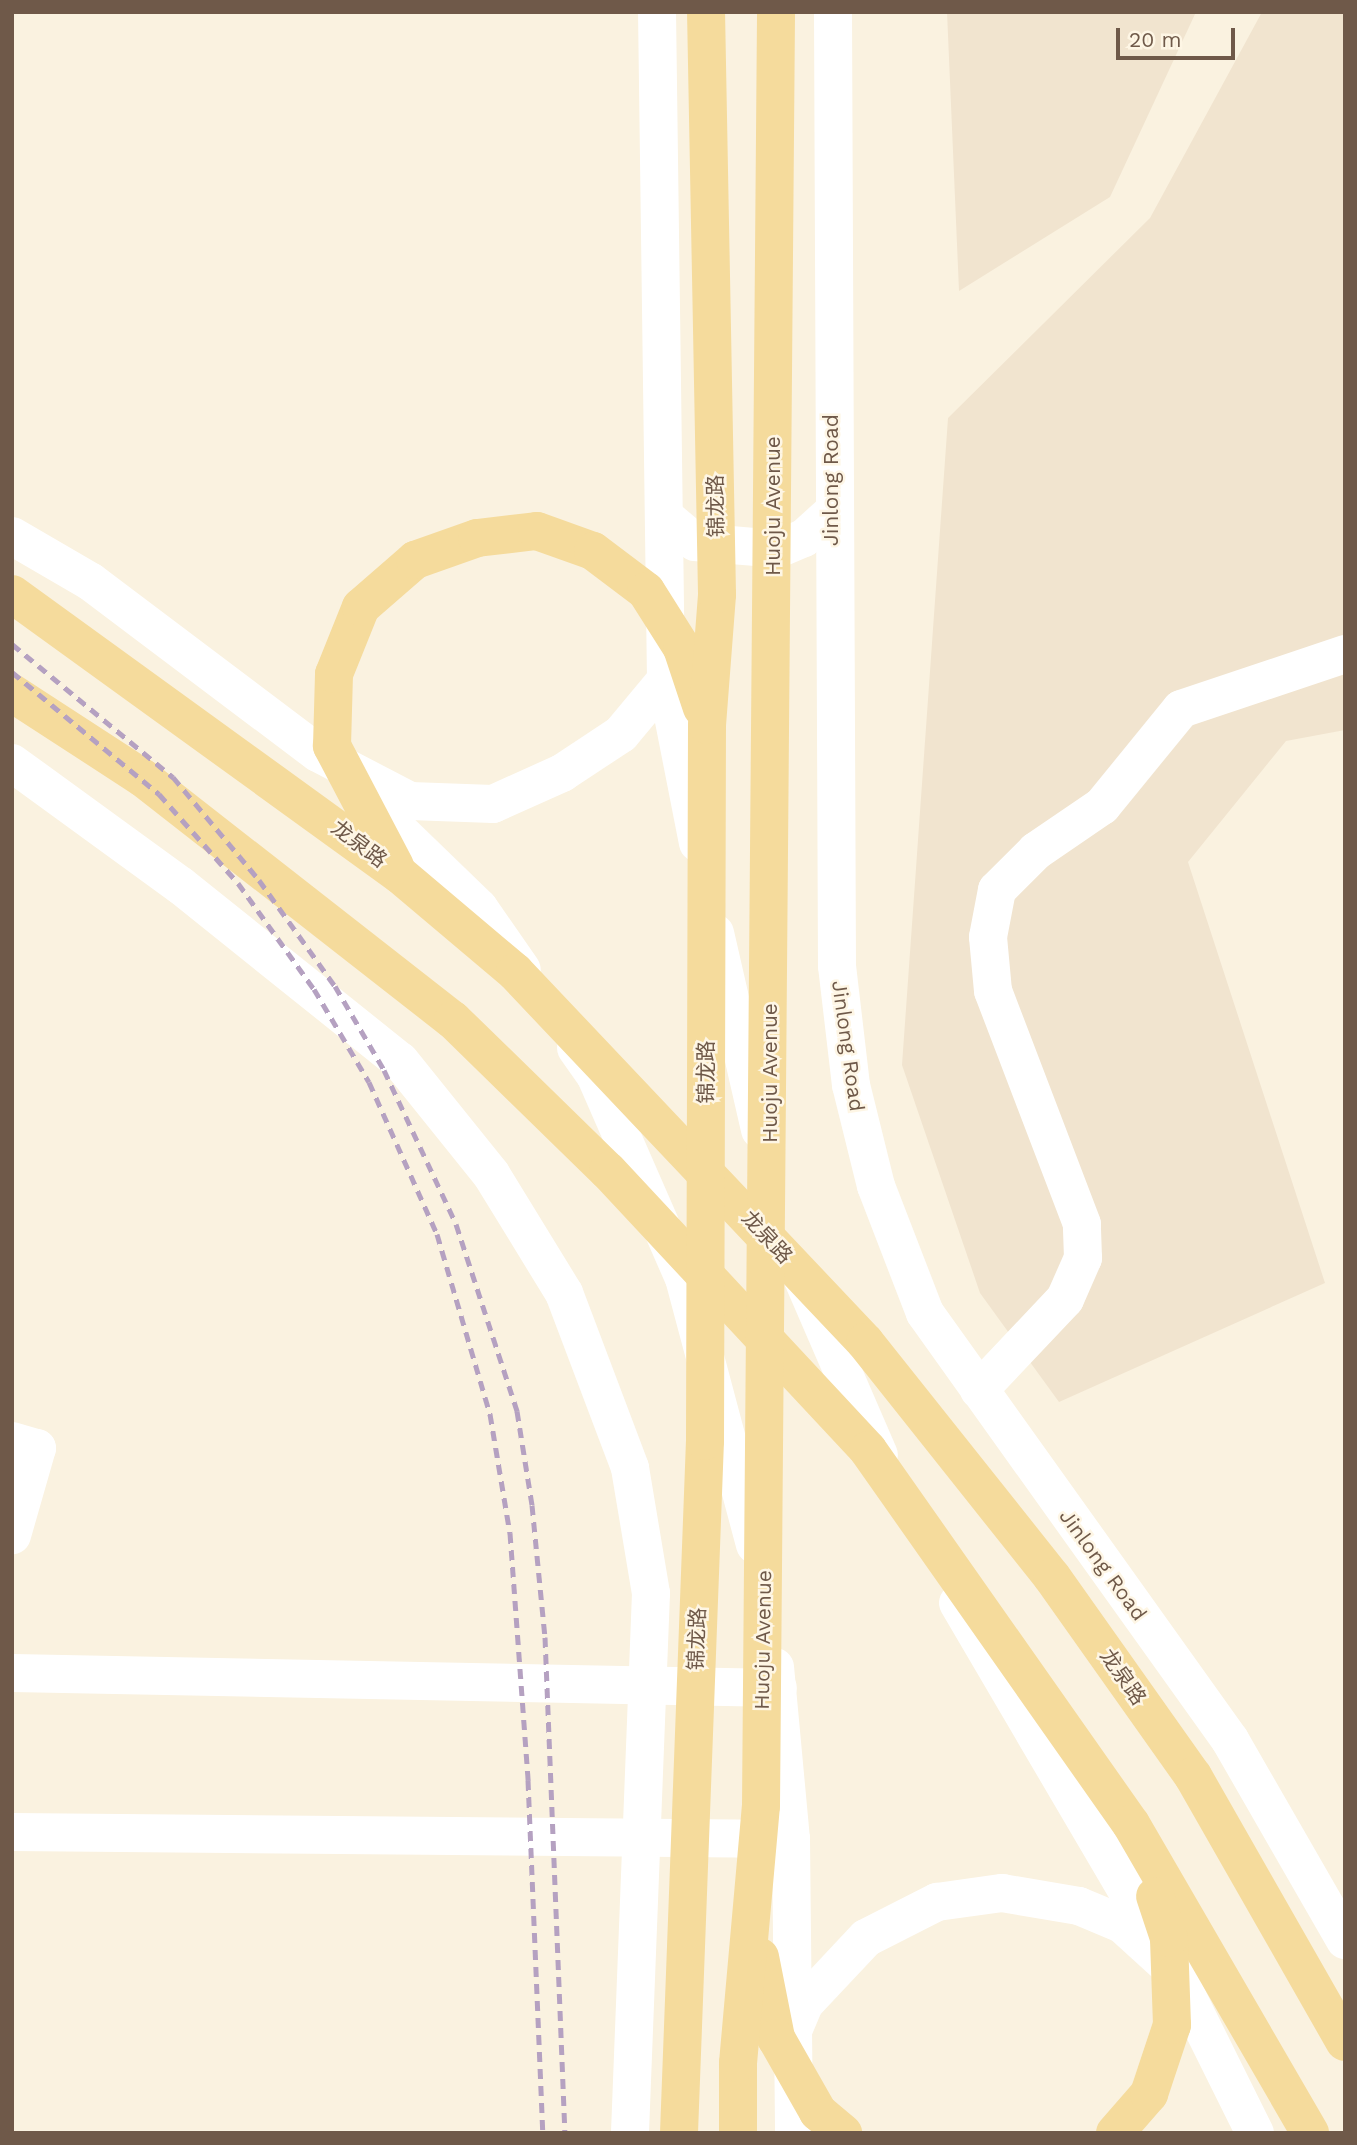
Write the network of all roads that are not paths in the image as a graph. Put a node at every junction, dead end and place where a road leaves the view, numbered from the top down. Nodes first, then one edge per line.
1 (657, 12) edge
2 (706, 12) edge
3 (776, 12) edge
4 (833, 12) edge
5 (831, 514) junction
6 (664, 516) junction
7 (12, 536) edge
8 (12, 594) edge
9 (1345, 654) edge
10 (666, 680) junction
11 (12, 693) edge
12 (707, 725) junction
13 (318, 753) junction
14 (12, 763) edge
15 (399, 874) junction
16 (979, 1390) junction
17 (12, 1441) edge
18 (12, 1535) edge
19 (12, 1673) edge
20 (646, 1684) junction
21 (778, 1688) junction
22 (761, 1806) junction
23 (1131, 1824) junction
24 (12, 1832) edge
25 (791, 1839) junction
26 (639, 1840) junction
27 (1345, 1940) edge
28 (1175, 1972) junction
29 (792, 2035) junction
30 (1345, 2042) edge
31 (630, 2133) edge
32 (678, 2133) edge
33 (738, 2133) edge
34 (794, 2133) edge
35 (844, 2133) edge
36 (1115, 2133) edge
37 (1255, 2133) edge
38 (1310, 2133) edge

1 - 6 street
2 - 12 main road, 锦龙路
3 - 22 main road, Huoju Avenue
4 - 5 street, Jinlong Road
5 - 6 street
5 - 16 street, Jinlong Road
6 - 10 street
7 - 13 street
8 - 15 main road, 龙泉路
9 - 16 street
10 - 13 street
10 - 28 street
11 - 23 main road
12 - 15 main road
12 - 32 main road, 锦龙路
13 - 21 street
14 - 20 street
15 - 30 main road, 龙泉路
16 - 27 street, Jinlong Road
17 - 18 street
19 - 20 street
20 - 21 street
20 - 26 street
21 - 25 street
22 - 33 main road, Huoju Avenue
22 - 35 main road
23 - 36 main road
23 - 38 main road
24 - 26 street
25 - 26 street
25 - 29 street
26 - 31 street
28 - 29 street
28 - 37 street
29 - 34 street

